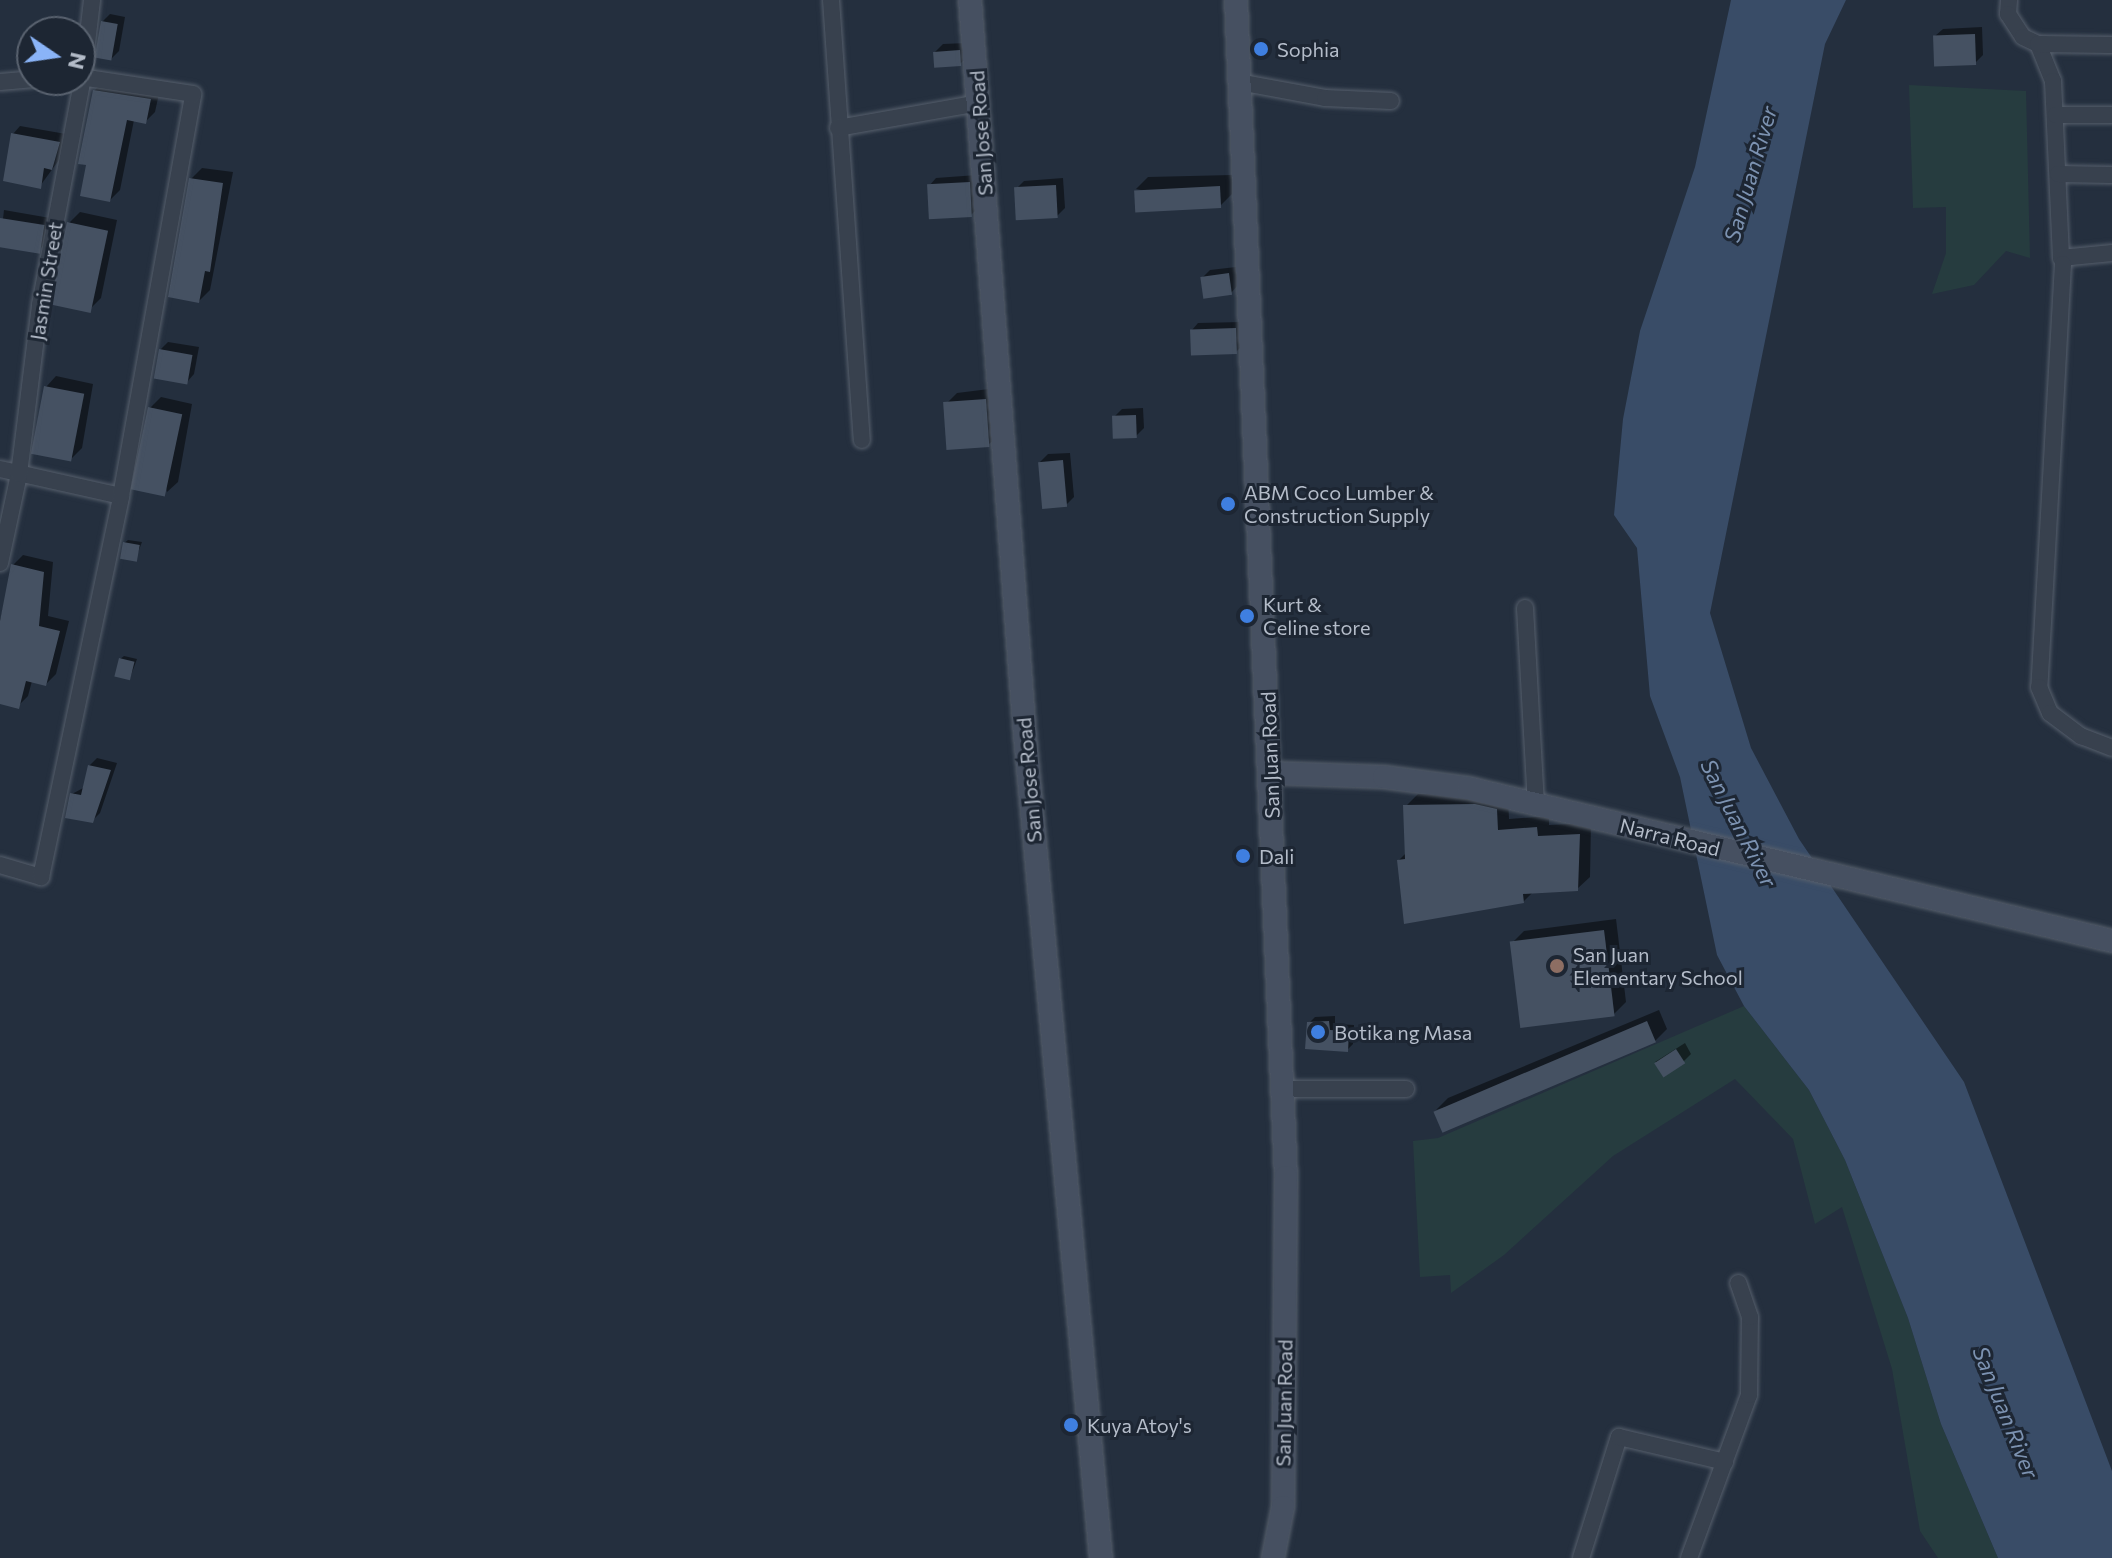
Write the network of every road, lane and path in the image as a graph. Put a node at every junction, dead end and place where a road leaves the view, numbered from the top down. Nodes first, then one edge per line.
1 (831, 0) edge
2 (970, 0) edge
3 (1236, 0) edge
4 (2009, 0) edge
5 (2038, 44) junction
6 (2112, 45) edge
7 (96, 79) edge
8 (1244, 83) junction
9 (78, 96) edge
10 (1391, 101) dead end
11 (979, 103) junction
12 (2056, 115) junction
13 (2112, 115) edge
14 (838, 128) junction
15 (2058, 174) junction
16 (2112, 175) edge
17 (2112, 253) edge
18 (2063, 264) dead end
19 (862, 440) dead end
20 (0, 469) edge
21 (19, 474) junction
22 (121, 496) junction
23 (0, 563) edge
24 (1525, 608) dead end
25 (2112, 748) edge
26 (1271, 773) junction
27 (1536, 802) junction
28 (0, 865) edge
29 (2112, 941) edge
30 (1283, 1089) junction
31 (1406, 1089) dead end
32 (1738, 1283) dead end
33 (1725, 1462) junction
34 (1101, 1558) edge
35 (1273, 1558) edge
36 (1581, 1558) edge
37 (1689, 1558) edge

1 - 14 street
2 - 11 street, San Jose Road
3 - 8 street, San Juan Road
4 - 5 street
5 - 6 street
5 - 12 street
7 - 22 street
8 - 10 street
8 - 26 street, San Juan Road
9 - 21 street, Jasmin Street
11 - 14 street
11 - 34 street, San Jose Road
12 - 13 street
12 - 15 street
14 - 19 street
15 - 16 street
15 - 17 street
18 - 25 street
20 - 21 street
21 - 22 street
21 - 23 street, Jasmin Street
22 - 28 street
24 - 27 street
26 - 27 street, Narra Road
26 - 30 street, San Juan Road
27 - 29 street, Narra Road
30 - 31 street
30 - 35 street, San Juan Road
32 - 33 street
33 - 36 street
33 - 37 street

